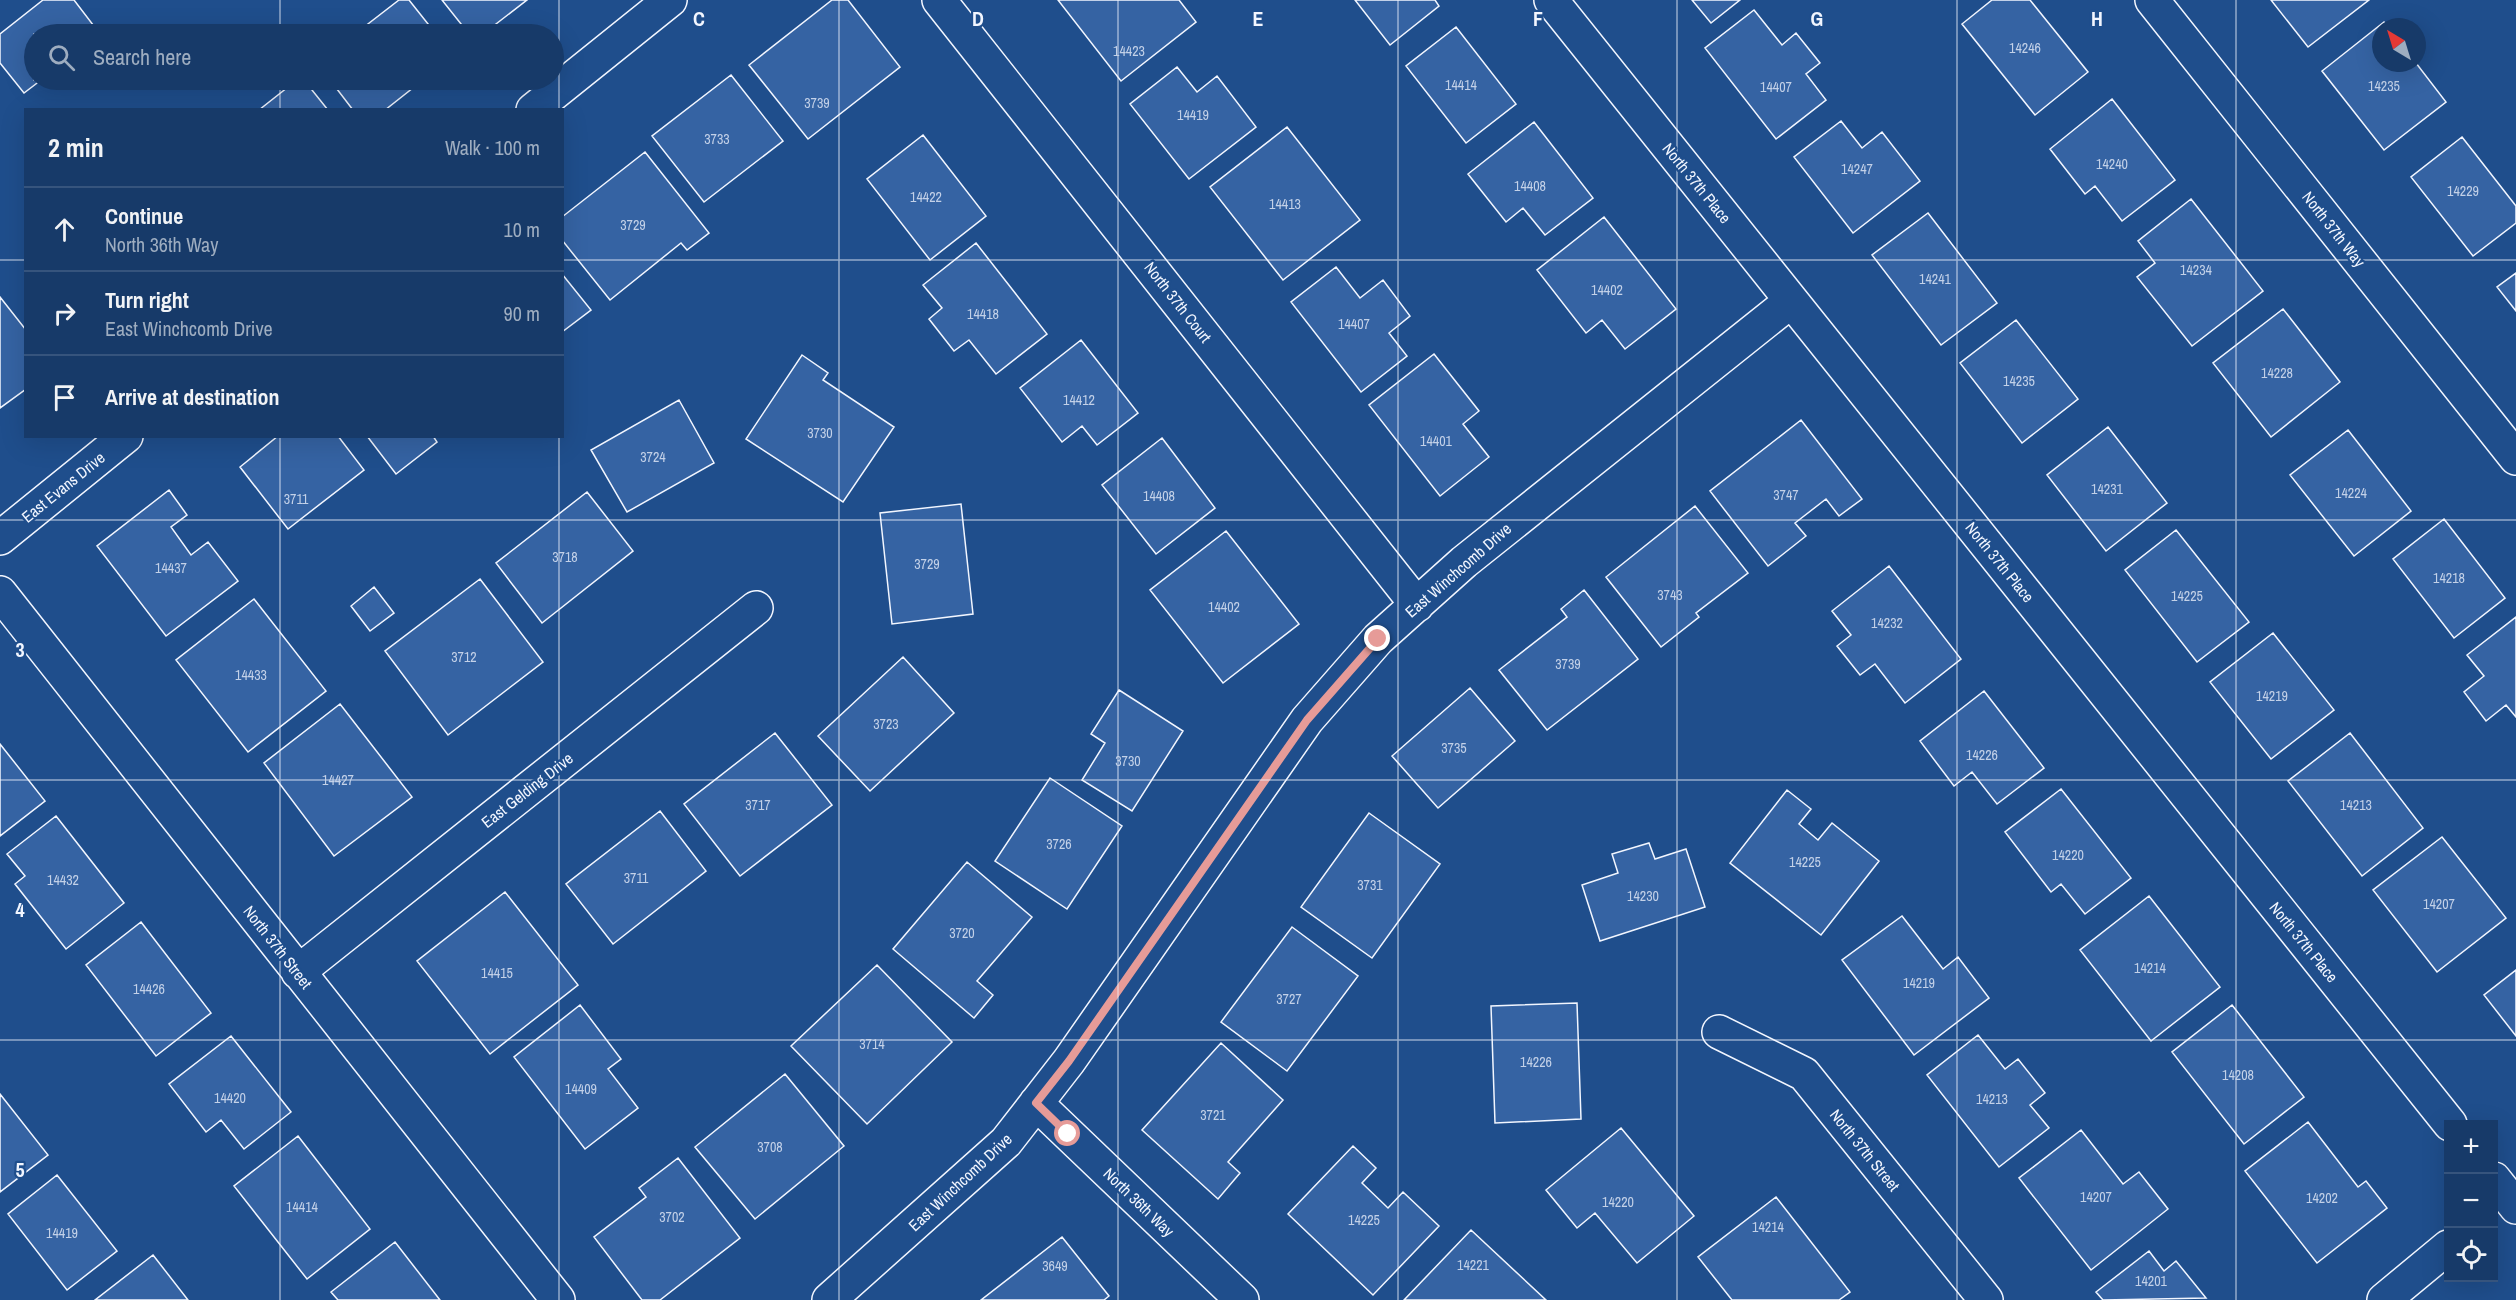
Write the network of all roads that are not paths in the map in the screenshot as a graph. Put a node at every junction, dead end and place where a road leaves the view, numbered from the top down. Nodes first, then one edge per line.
1 (670, 0) edge
2 (939, 0) edge
3 (1551, 0) edge
4 (2152, 0) edge
5 (564, 85) edge
6 (558, 90) edge
7 (535, 108) edge
8 (1791, 301) junction
9 (124, 438) edge
10 (2516, 458) edge
11 (0, 538) edge
12 (0, 593) edge
13 (1417, 605) junction
14 (756, 608) dead end
15 (298, 972) junction
16 (1719, 1032) dead end
17 (1036, 1103) junction
18 (2446, 1120) edge
19 (2444, 1250) edge
20 (558, 1300) edge
21 (829, 1300) edge
22 (1242, 1300) edge
23 (1986, 1300) edge
24 (2384, 1300) edge

1 - 5 street
2 - 13 street, North 37th Court
3 - 8 street, North 37th Place
4 - 10 street, North 37th Way
6 - 7 street
8 - 13 street, East Winchcomb Drive
8 - 18 street, North 37th Place
9 - 11 street, East Evans Drive
12 - 15 street, North 37th Street
13 - 17 street, East Winchcomb Drive
14 - 15 street, East Gelding Drive
15 - 20 street, North 37th Street
16 - 23 street, North 37th Street
17 - 21 street, East Winchcomb Drive
17 - 22 street, North 36th Way
19 - 24 street

